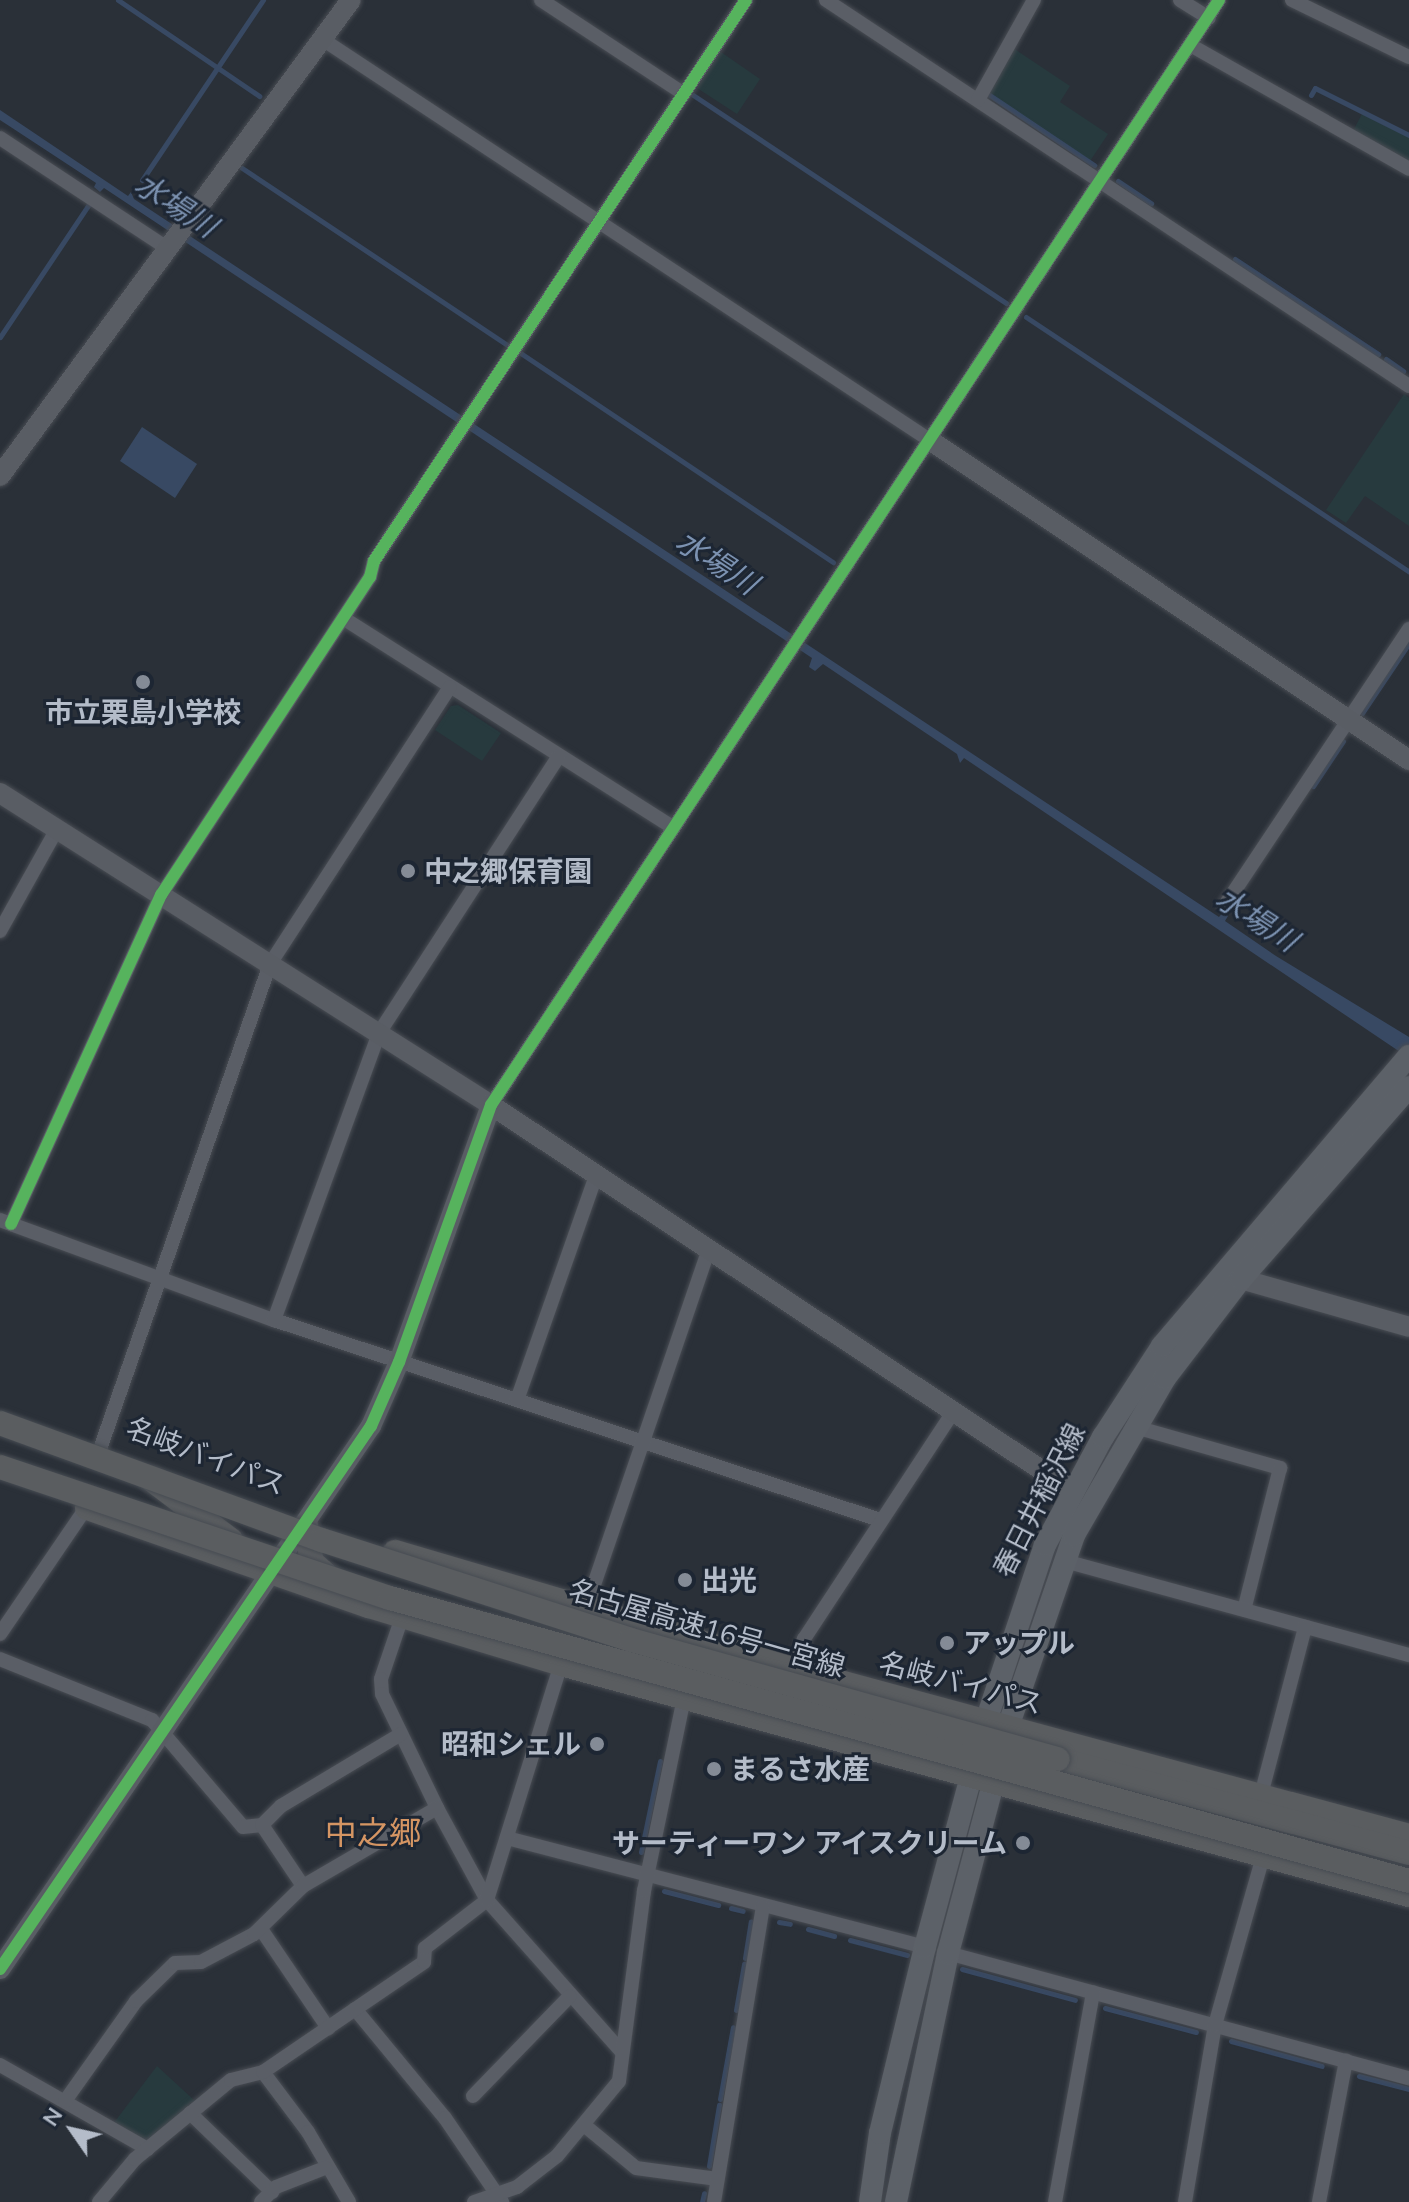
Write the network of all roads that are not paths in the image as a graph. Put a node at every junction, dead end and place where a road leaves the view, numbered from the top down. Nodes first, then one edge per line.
1 (351, 0) edge
2 (541, 0) edge
3 (746, 0) edge
4 (826, 0) edge
5 (1034, 0) edge
6 (1180, 0) edge
7 (1219, 0) edge
8 (1292, 0) edge
9 (1209, 18) junction
10 (322, 39) junction
11 (1192, 46) junction
12 (1409, 57) edge
13 (684, 94) junction
14 (978, 100) junction
15 (0, 138) edge
16 (1409, 169) edge
17 (1102, 182) junction
18 (599, 223) junction
19 (169, 245) junction
20 (1409, 385) edge
21 (931, 441) junction
22 (0, 476) edge
23 (343, 618) junction
24 (1409, 629) edge
25 (450, 687) junction
26 (1348, 720) junction
27 (559, 756) junction
28 (1409, 760) edge
29 (0, 793) edge
30 (672, 827) junction
31 (57, 829) junction
32 (161, 895) junction
33 (1225, 905) dead end
34 (0, 931) edge
35 (270, 964) junction
36 (379, 1033) junction
37 (1406, 1070) edge
38 (491, 1105) junction
39 (596, 1176) junction
40 (6, 1222) edge
41 (709, 1249) junction
42 (1241, 1279) junction
43 (159, 1280) junction
44 (274, 1320) junction
45 (1409, 1327) edge
46 (399, 1362) junction
47 (517, 1400) junction
48 (0, 1411) edge
49 (953, 1412) junction
50 (0, 1423) edge
51 (1135, 1427) junction
52 (640, 1440) junction
53 (100, 1449) junction
54 (0, 1467) edge
55 (0, 1475) edge
56 (1073, 1491) junction
57 (86, 1508) junction
58 (880, 1520) junction
59 (306, 1526) junction
60 (1065, 1561) junction
61 (271, 1574) junction
62 (369, 1606) junction
63 (586, 1608) junction
64 (1244, 1610) junction
65 (402, 1617) junction
66 (1305, 1627) junction
67 (0, 1634) edge
68 (1409, 1655) edge
69 (0, 1659) edge
70 (561, 1664) junction
71 (796, 1670) junction
72 (684, 1698) junction
73 (997, 1724) junction
74 (165, 1733) junction
75 (401, 1734) junction
76 (984, 1780) junction
77 (1261, 1795) junction
78 (437, 1808) junction
79 (262, 1825) junction
80 (1409, 1836) edge
81 (507, 1838) junction
82 (1409, 1853) edge
83 (1263, 1856) junction
84 (650, 1874) junction
85 (1409, 1881) edge
86 (303, 1886) junction
87 (1409, 1895) edge
88 (487, 1900) junction
89 (763, 1907) junction
90 (261, 1929) junction
91 (925, 1947) junction
92 (948, 1953) junction
93 (0, 1969) edge
94 (1093, 1992) junction
95 (570, 1996) junction
96 (355, 2009) junction
97 (1215, 2025) junction
98 (328, 2028) junction
99 (622, 2052) junction
100 (1346, 2061) junction
101 (0, 2065) edge
102 (263, 2072) junction
103 (1409, 2078) edge
104 (473, 2096) dead end
105 (65, 2101) junction
106 (190, 2113) junction
107 (584, 2125) junction
108 (148, 2149) junction
109 (325, 2168) junction
110 (717, 2179) junction
111 (266, 2197) edge
112 (500, 2198) edge
113 (99, 2202) edge
114 (349, 2202) edge
115 (474, 2202) edge
116 (714, 2202) edge
117 (870, 2202) edge
118 (896, 2202) edge
119 (1055, 2202) edge
120 (1185, 2202) edge
121 (1319, 2202) edge

1 - 10 street
2 - 13 street
3 - 13 street
4 - 14 street
5 - 14 street
6 - 9 street
7 - 9 street
8 - 12 street
9 - 11 street
10 - 18 street
10 - 19 street
11 - 16 street
11 - 17 street
13 - 18 street
14 - 17 street
15 - 19 street
17 - 20 street
17 - 21 street
18 - 21 street
18 - 23 street
19 - 22 street
21 - 26 street
21 - 30 street
23 - 25 street
23 - 32 street
24 - 26 street
25 - 27 street
25 - 35 street
26 - 28 street
26 - 33 street
27 - 30 street
27 - 36 street
29 - 31 street
30 - 38 street
31 - 32 street
31 - 34 street
32 - 35 street
32 - 40 street
35 - 36 street
35 - 43 street
36 - 38 street
36 - 44 street
37 - 42 main road, 春日井稲沢線
37 - 56 main road, 春日井稲沢線
38 - 39 street
38 - 46 street
39 - 41 street
39 - 47 street
40 - 43 street
41 - 49 street
41 - 52 street
42 - 45 street
42 - 51 main road, 春日井稲沢線
43 - 44 street
43 - 53 street
44 - 46 street
46 - 47 street
46 - 59 street
47 - 52 street
48 - 53 highway, 名岐バイパス
49 - 56 street
49 - 58 street
50 - 82 highway, 名古屋高速16号一宮線, bridge
51 - 60 main road, 春日井稲沢線
51 - 64 street
52 - 58 street
52 - 63 street
53 - 59 highway, 名岐バイパス
53 - 61 highway
54 - 85 highway, 名古屋高速16号一宮線, bridge
55 - 57 highway
56 - 73 main road, 春日井稲沢線
57 - 61 highway
57 - 67 street
58 - 71 street
59 - 61 street
59 - 62 highway
59 - 63 highway, 名岐バイパス
60 - 64 street
60 - 73 main road, 春日井稲沢線
61 - 62 highway
61 - 74 street
62 - 65 highway
63 - 71 highway, 名岐バイパス
64 - 66 street
65 - 70 highway
65 - 75 street
66 - 68 street
66 - 77 street
69 - 74 street
70 - 72 highway
70 - 81 street
71 - 73 highway, 名岐バイパス
72 - 76 highway
72 - 84 street
73 - 76 main road, 春日井稲沢線
73 - 77 highway, 名岐バイパス
74 - 79 street
74 - 93 street
75 - 78 street
75 - 79 street
76 - 83 highway
76 - 91 main road, 春日井稲沢線
76 - 92 main road, 春日井稲沢線
77 - 80 highway, 名岐バイパス
78 - 86 street
78 - 88 street
79 - 86 street
81 - 84 street
81 - 88 street
83 - 87 highway
83 - 97 street
84 - 89 street
84 - 99 street
86 - 90 street
88 - 95 street
88 - 96 street
89 - 91 street
89 - 110 street
90 - 98 street
90 - 105 street
91 - 117 main road, 春日井稲沢線
92 - 94 street
92 - 118 main road, 春日井稲沢線
94 - 97 street
94 - 119 street
95 - 99 street
95 - 104 street
96 - 98 street
96 - 112 street
97 - 100 street
97 - 120 street
98 - 102 street
99 - 107 street
100 - 103 street
100 - 121 street
101 - 105 street
102 - 106 street
102 - 109 street
105 - 108 street
106 - 108 street
106 - 111 street
107 - 110 street
107 - 112 street
108 - 113 street
109 - 111 street
109 - 114 street
110 - 116 street
112 - 115 street

